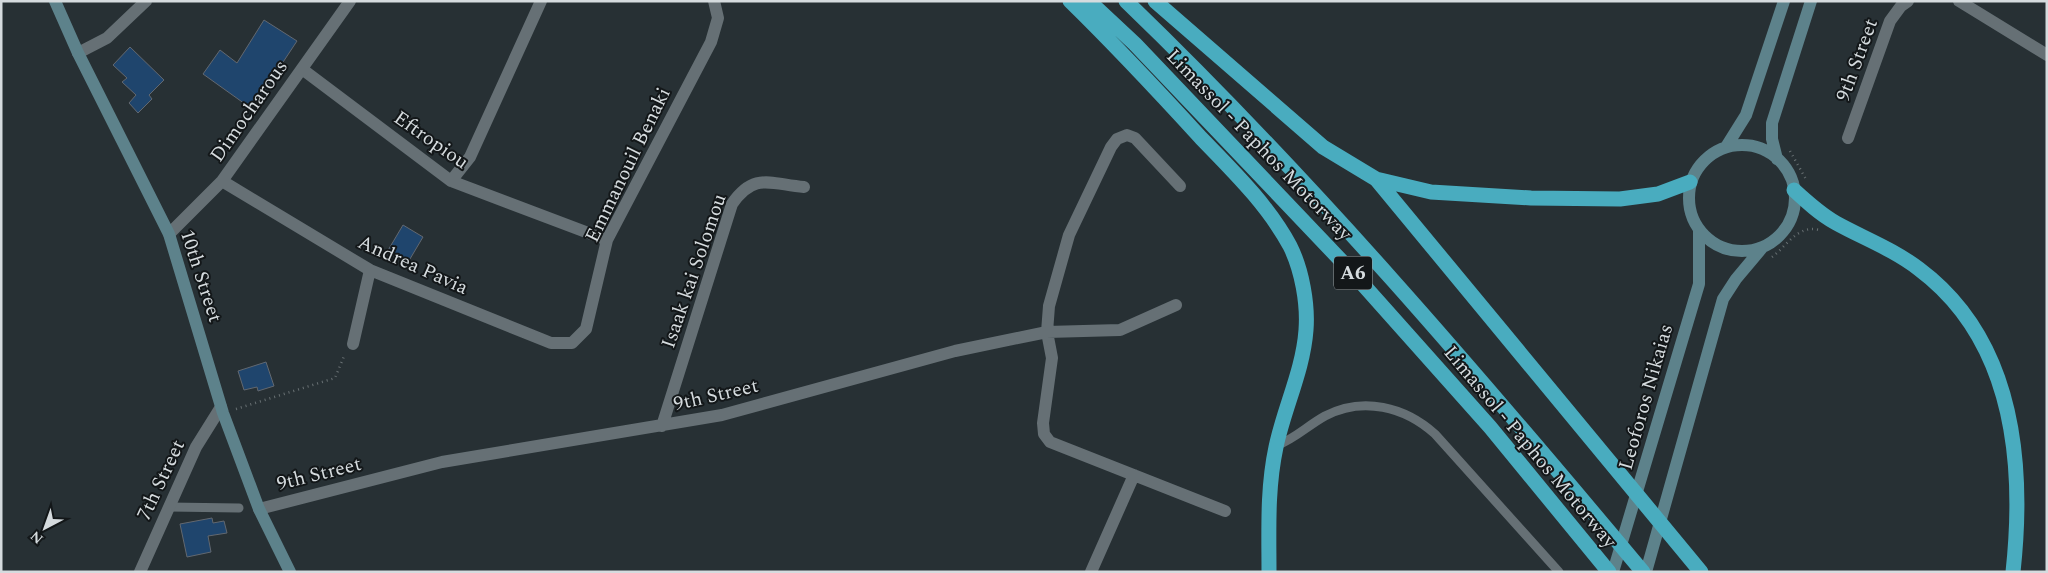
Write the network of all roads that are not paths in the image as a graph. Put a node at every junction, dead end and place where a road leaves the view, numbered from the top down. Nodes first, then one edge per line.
1 (55, 1) edge
2 (146, 1) edge
3 (350, 1) edge
4 (541, 1) edge
5 (1070, 1) edge
6 (1090, 1) edge
7 (1126, 1) edge
8 (1155, 1) edge
9 (1784, 1) edge
10 (1811, 1) edge
11 (1908, 1) edge
12 (1958, 1) edge
13 (715, 3) edge
14 (78, 53) junction
15 (2047, 54) edge
16 (302, 68) junction
17 (1848, 138) dead end
18 (1726, 147) junction
19 (1777, 159) junction
20 (1376, 179) junction
21 (222, 181) junction
22 (451, 181) junction
23 (1690, 182) junction
24 (1180, 186) dead end
25 (804, 187) dead end
26 (1801, 187) junction
27 (1699, 230) junction
28 (169, 234) junction
29 (607, 240) junction
30 (1762, 248) junction
31 (370, 270) junction
32 (1176, 305) dead end
33 (1047, 332) junction
34 (572, 342) joint
35 (353, 344) road end
36 (222, 410) junction
37 (662, 426) junction
38 (1276, 446) junction
39 (1134, 475) junction
40 (169, 507) junction
41 (239, 508) dead end
42 (259, 509) junction
43 (1225, 510) dead end
44 (140, 572) edge
45 (290, 572) edge
46 (1091, 572) edge
47 (1270, 572) edge
48 (1559, 572) edge
49 (1609, 572) edge
50 (1614, 572) edge
51 (1644, 572) edge
52 (1701, 572) edge
53 (2013, 572) edge

1 - 14 main road, 10th Street
2 - 14 street
3 - 16 street, Dimocharous
4 - 22 street
5 - 38 highway
6 - 49 highway, Limassol - Paphos Motorway / A6
7 - 51 highway, Limassol - Paphos Motorway / A6
8 - 20 highway
9 - 18 main road
10 - 19 main road
11 - 17 street, 9th Street
12 - 15 street
13 - 29 street, Emmanouil Benaki
14 - 28 main road, 10th Street
16 - 21 street, Dimocharous
16 - 22 street, Eftropiou
18 - 19 main road
18 - 23 main road
19 - 26 main road
20 - 23 highway
20 - 52 highway
21 - 28 street, Dimocharous
21 - 31 street, Andrea Pavia
22 - 29 street, Eftropiou
23 - 27 main road
24 - 33 street
25 - 37 street, Isaak kai Solomou
26 - 30 main road
26 - 53 highway
27 - 30 main road
27 - 50 main road, Leoforos Nikaias
28 - 36 main road, 10th Street
29 - 34 street, Emmanouil Benaki
30 - 51 main road
31 - 34 street, Andrea Pavia
31 - 35 street
32 - 33 street, 9th Street
33 - 37 street, 9th Street
33 - 39 street
36 - 40 street, 7th Street
36 - 42 main road, 10th Street
37 - 42 street, 9th Street
38 - 47 highway
38 - 48 lane
39 - 43 street
39 - 46 street
40 - 41 lane
40 - 44 street, 7th Street
42 - 45 main road, 10th Street

